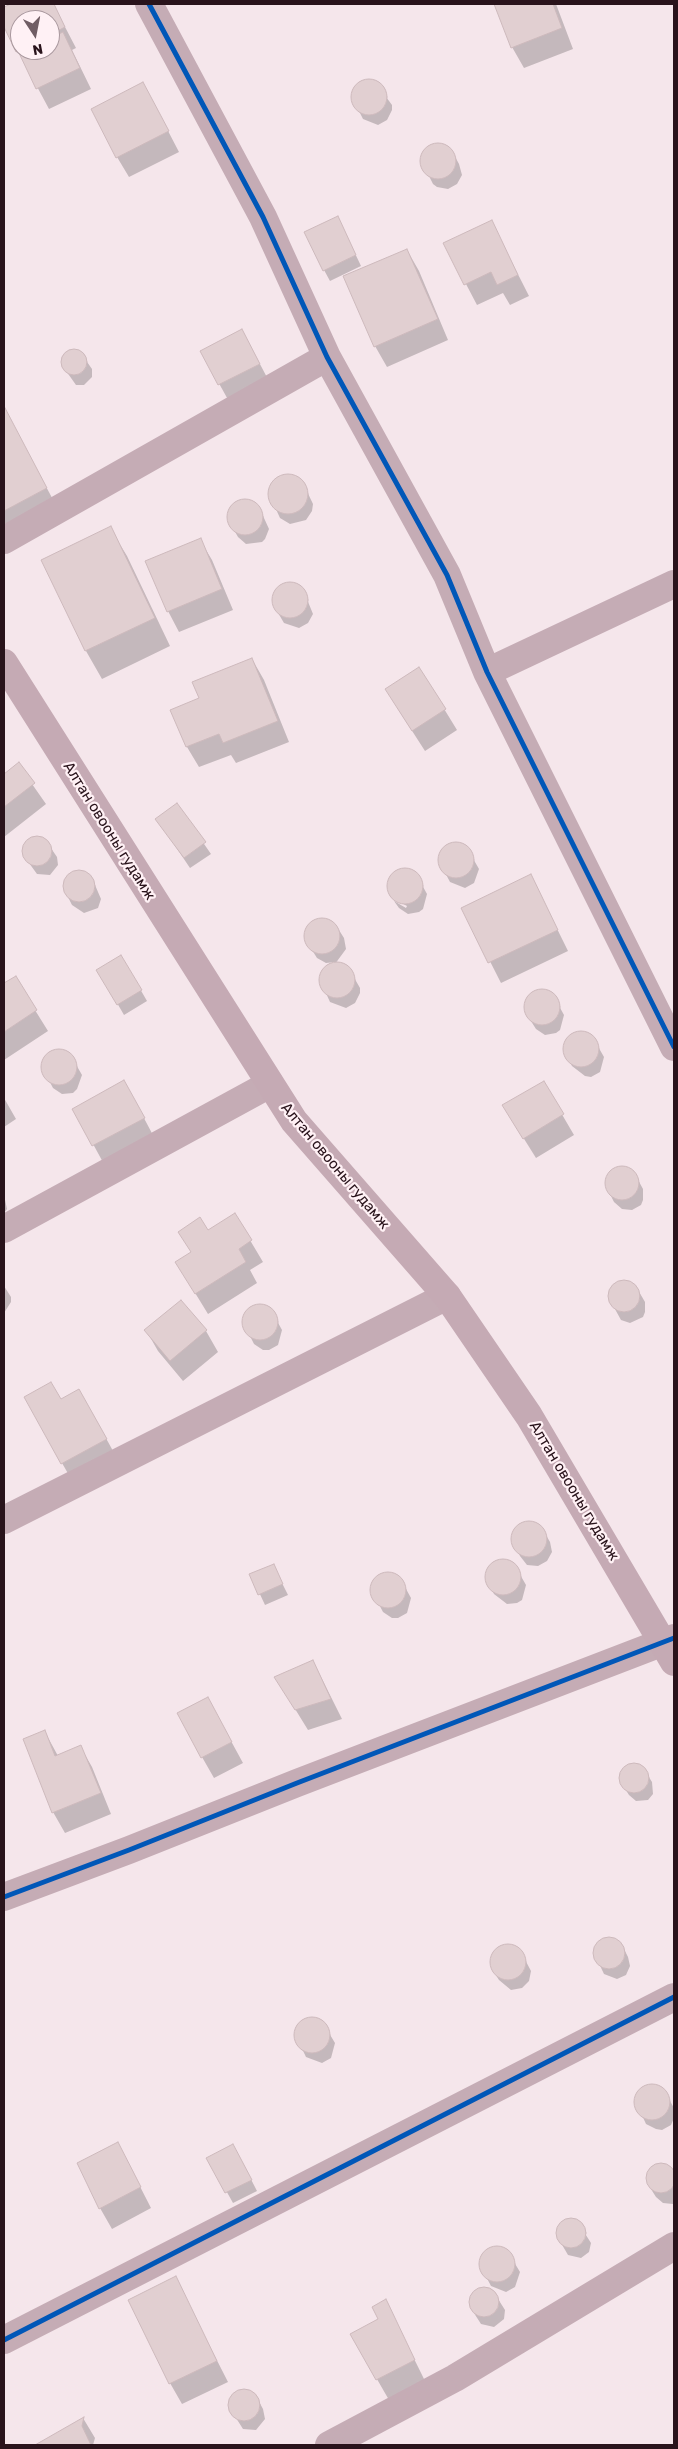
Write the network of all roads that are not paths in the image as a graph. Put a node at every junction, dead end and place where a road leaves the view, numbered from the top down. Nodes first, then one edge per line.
1 (149, 4) edge
2 (327, 357) junction
3 (4, 540) edge
4 (674, 584) edge
5 (4, 663) edge
6 (487, 672) junction
7 (674, 1047) edge
8 (270, 1084) junction
9 (4, 1229) edge
10 (447, 1296) junction
11 (4, 1520) edge
12 (671, 1648) edge
13 (4, 1897) edge
14 (674, 1997) edge
15 (674, 2246) edge
16 (4, 2340) edge
17 (329, 2445) edge

1 - 2 street
2 - 3 street
2 - 6 street
4 - 6 street
5 - 8 main road, Алтан овооны гудамж
6 - 7 street
8 - 9 street
8 - 10 main road, Алтан овооны гудамж
10 - 11 street
10 - 12 main road, Алтан овооны гудамж
12 - 13 street
14 - 16 street
15 - 17 street

